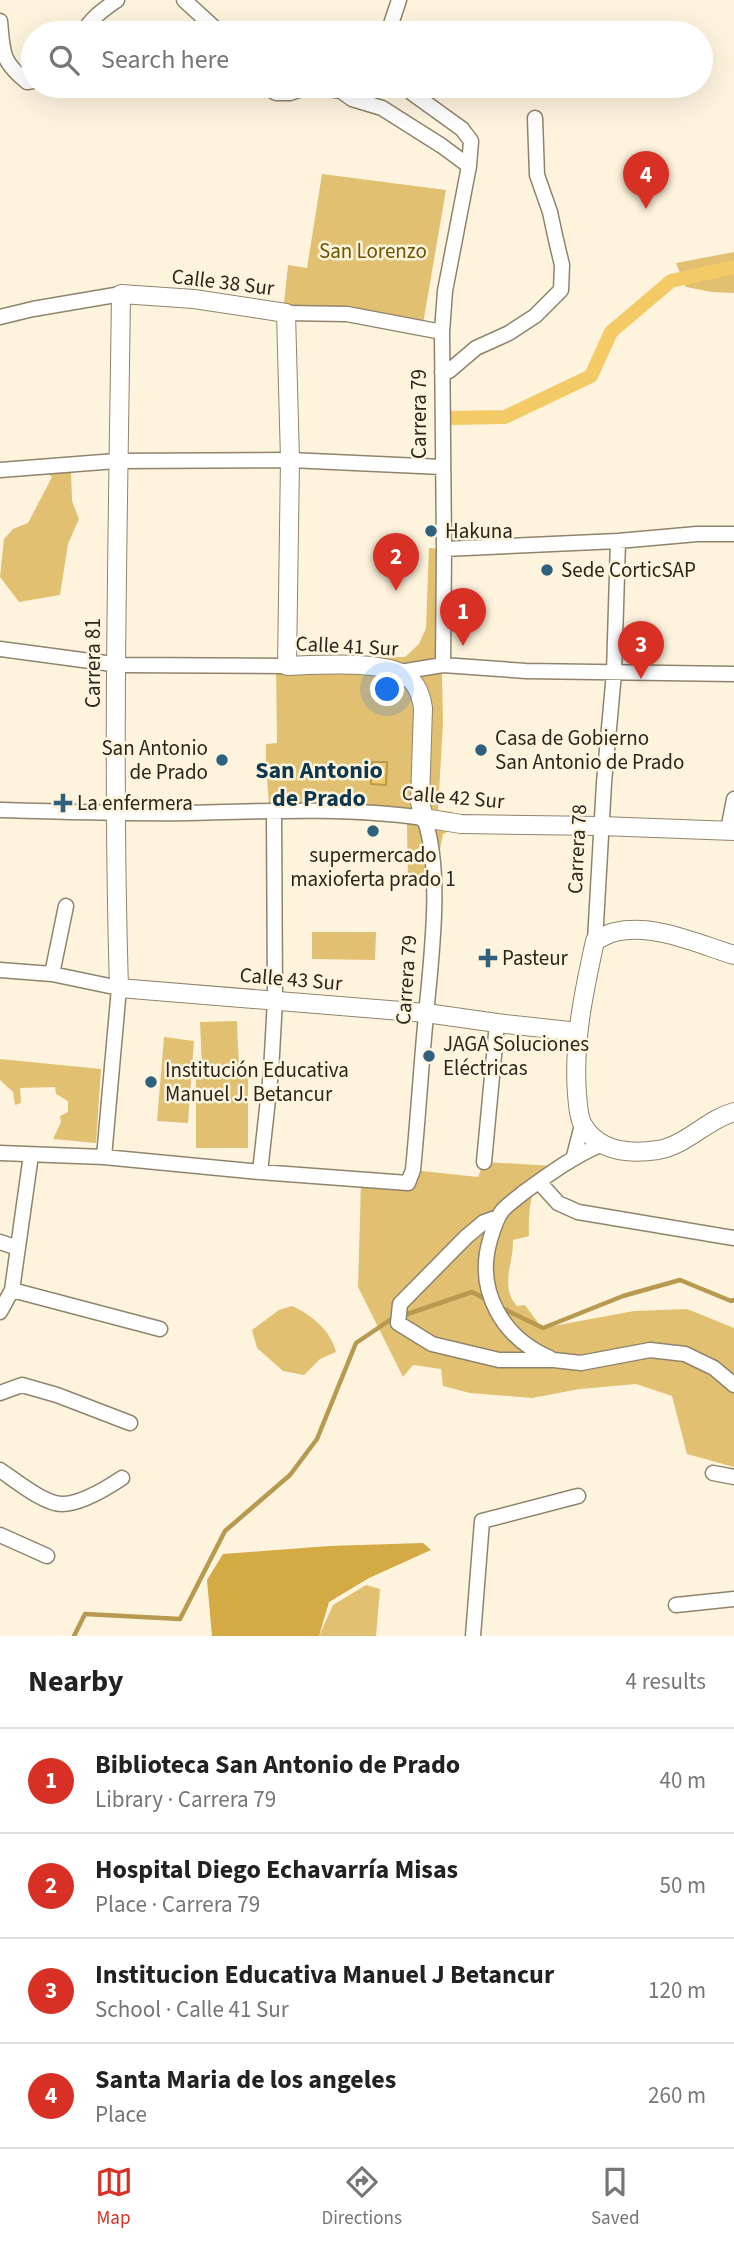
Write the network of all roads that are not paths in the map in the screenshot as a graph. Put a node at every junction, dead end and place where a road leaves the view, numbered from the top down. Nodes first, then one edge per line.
1 (117, 0) edge
2 (184, 0) edge
3 (399, 0) edge
4 (0, 21) edge
5 (91, 21) edge
6 (207, 21) edge
7 (392, 21) edge
8 (21, 77) edge
9 (351, 98) edge
10 (419, 98) edge
11 (535, 118) dead end
12 (469, 166) junction
13 (121, 294) junction
14 (286, 313) junction
15 (0, 317) edge
16 (442, 332) junction
17 (442, 372) junction
18 (290, 460) junction
19 (119, 461) junction
20 (442, 467) junction
21 (0, 470) edge
22 (734, 534) edge
23 (618, 541) junction
24 (444, 549) junction
25 (0, 649) edge
26 (115, 665) junction
27 (287, 666) junction
28 (438, 666) junction
29 (400, 672) junction
30 (614, 673) junction
31 (734, 674) edge
32 (421, 696) junction
33 (734, 799) edge
34 (0, 810) edge
35 (274, 811) junction
36 (115, 814) junction
37 (424, 818) junction
38 (601, 826) junction
39 (731, 831) edge
40 (66, 906) dead end
41 (595, 941) junction
42 (734, 955) edge
43 (0, 970) edge
44 (52, 974) junction
45 (119, 988) junction
46 (275, 1000) junction
47 (426, 1013) junction
48 (498, 1023) junction
49 (578, 1032) junction
50 (734, 1112) edge
51 (582, 1125) junction
52 (600, 1144) junction
53 (0, 1153) edge
54 (31, 1155) junction
55 (574, 1156) junction
56 (104, 1157) junction
57 (484, 1162) dead end
58 (260, 1172) junction
59 (539, 1182) junction
60 (496, 1223) junction
61 (734, 1238) edge
62 (0, 1242) edge
63 (18, 1248) junction
64 (12, 1290) junction
65 (0, 1312) edge
66 (160, 1329) dead end
67 (554, 1360) junction
68 (734, 1385) edge
69 (0, 1393) edge
70 (130, 1423) dead end
71 (0, 1470) edge
72 (713, 1472) dead end
73 (734, 1477) edge
74 (122, 1478) dead end
75 (578, 1496) dead end
76 (0, 1535) edge
77 (47, 1556) dead end
78 (734, 1600) edge
79 (676, 1605) dead end
80 (473, 1636) edge

1 - 5 street
2 - 6 street
3 - 7 street
4 - 8 street
9 - 12 street
10 - 12 street, Carrera 79
11 - 17 street
12 - 16 street, Carrera 79
13 - 14 main road, Calle 38 Sur
13 - 15 street, Calle 38 Sur
13 - 19 main road, Carrera 81
14 - 16 street, Calle 38 Sur
14 - 18 main road
16 - 17 street, Carrera 79
17 - 20 street, Carrera 79
18 - 19 street
18 - 20 street
18 - 27 main road
19 - 21 street
19 - 26 main road, Carrera 81
20 - 24 street, Carrera 79
22 - 23 street
23 - 24 street
23 - 30 street, Carrera 78
24 - 28 street, Carrera 79
25 - 26 street, Calle 41 Sur
26 - 27 street, Calle 41 Sur
26 - 36 main road, Carrera 81
27 - 29 main road, Calle 41 Sur
28 - 29 street, Calle 41 Sur
28 - 30 street, Calle 41 Sur
28 - 32 street, Carrera 79
29 - 32 main road
30 - 31 street, Calle 41 Sur
30 - 38 street, Carrera 78
32 - 37 main road, Carrera 79
33 - 39 street
34 - 36 street, Calle 42 Sur
35 - 36 street, Calle 42 Sur
35 - 37 street, Calle 42 Sur
35 - 46 street
36 - 45 main road, Carrera 81
37 - 38 main road, Calle 42 Sur
37 - 47 street, Carrera 79
38 - 39 main road, Calle 42 Sur
38 - 41 street, Carrera 78
40 - 44 street
41 - 42 main road
41 - 49 main road, Carrera 78
43 - 44 street, Calle 43 Sur
44 - 45 street, Calle 43 Sur
45 - 46 main road, Calle 43 Sur
45 - 56 street, Carrera 81
46 - 47 main road, Calle 43 Sur
46 - 58 street
47 - 48 main road, Calle 43 Sur
47 - 58 street, Carrera 79
48 - 49 main road, Calle 43 Sur
48 - 57 street
49 - 51 main road, Carrera 78
50 - 52 main road
51 - 52 main road
51 - 55 street, Carrera 78
52 - 55 street
53 - 54 street
54 - 56 street
54 - 63 street
55 - 59 street
56 - 58 street
59 - 60 street
59 - 61 street
60 - 67 street
60 - 67 street
62 - 63 street
63 - 64 street
64 - 65 street
64 - 66 street
67 - 68 street
69 - 70 street
71 - 74 street
72 - 73 street
75 - 80 street
76 - 77 street
78 - 79 street

